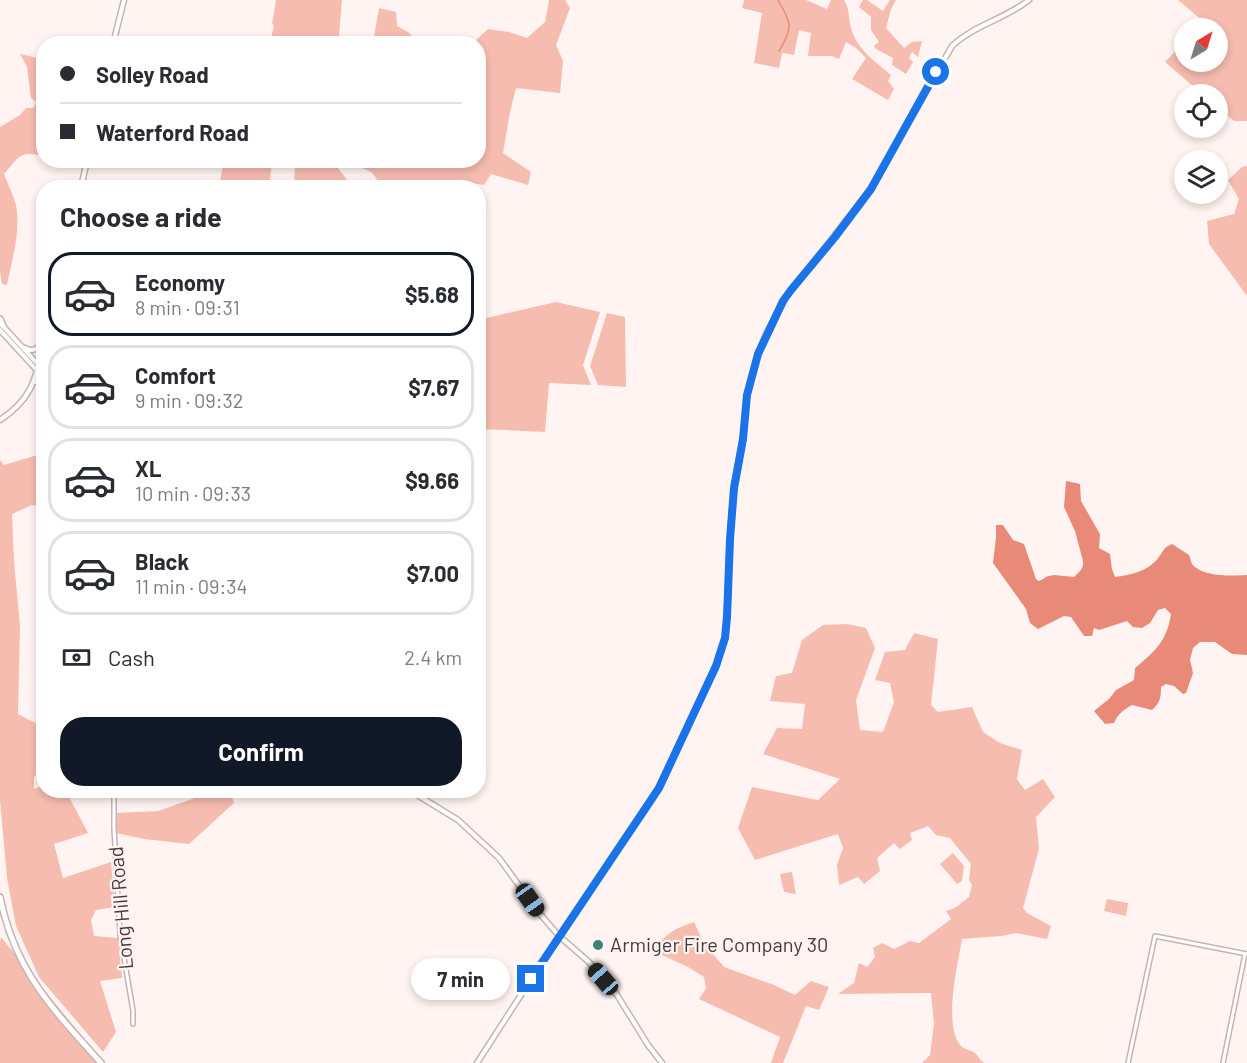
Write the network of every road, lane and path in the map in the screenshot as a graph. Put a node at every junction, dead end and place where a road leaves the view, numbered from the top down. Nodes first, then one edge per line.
1 (124, 0) edge
2 (1029, 0) edge
3 (116, 36) edge
4 (1, 324) edge
5 (20, 344) junction
6 (36, 348) edge
7 (36, 365) edge
8 (36, 366) edge
9 (36, 374) edge
10 (36, 382) edge
11 (33, 383) junction
12 (0, 420) edge
13 (114, 798) edge
14 (423, 798) edge
15 (0, 897) edge
16 (559, 936) junction
17 (1246, 954) edge
18 (134, 1024) dead end
19 (101, 1063) edge
20 (477, 1063) edge
21 (662, 1063) edge
22 (1128, 1063) edge
23 (1223, 1063) edge

1 - 3 main road
2 - 16 main road
4 - 5 main road
4 - 8 main road
5 - 6 main road
5 - 7 main road
9 - 11 main road
10 - 11 main road
11 - 12 main road
13 - 18 street, Long Hill Road
14 - 16 main road
15 - 19 highway
16 - 20 main road
16 - 21 main road
17 - 22 street
17 - 23 street

